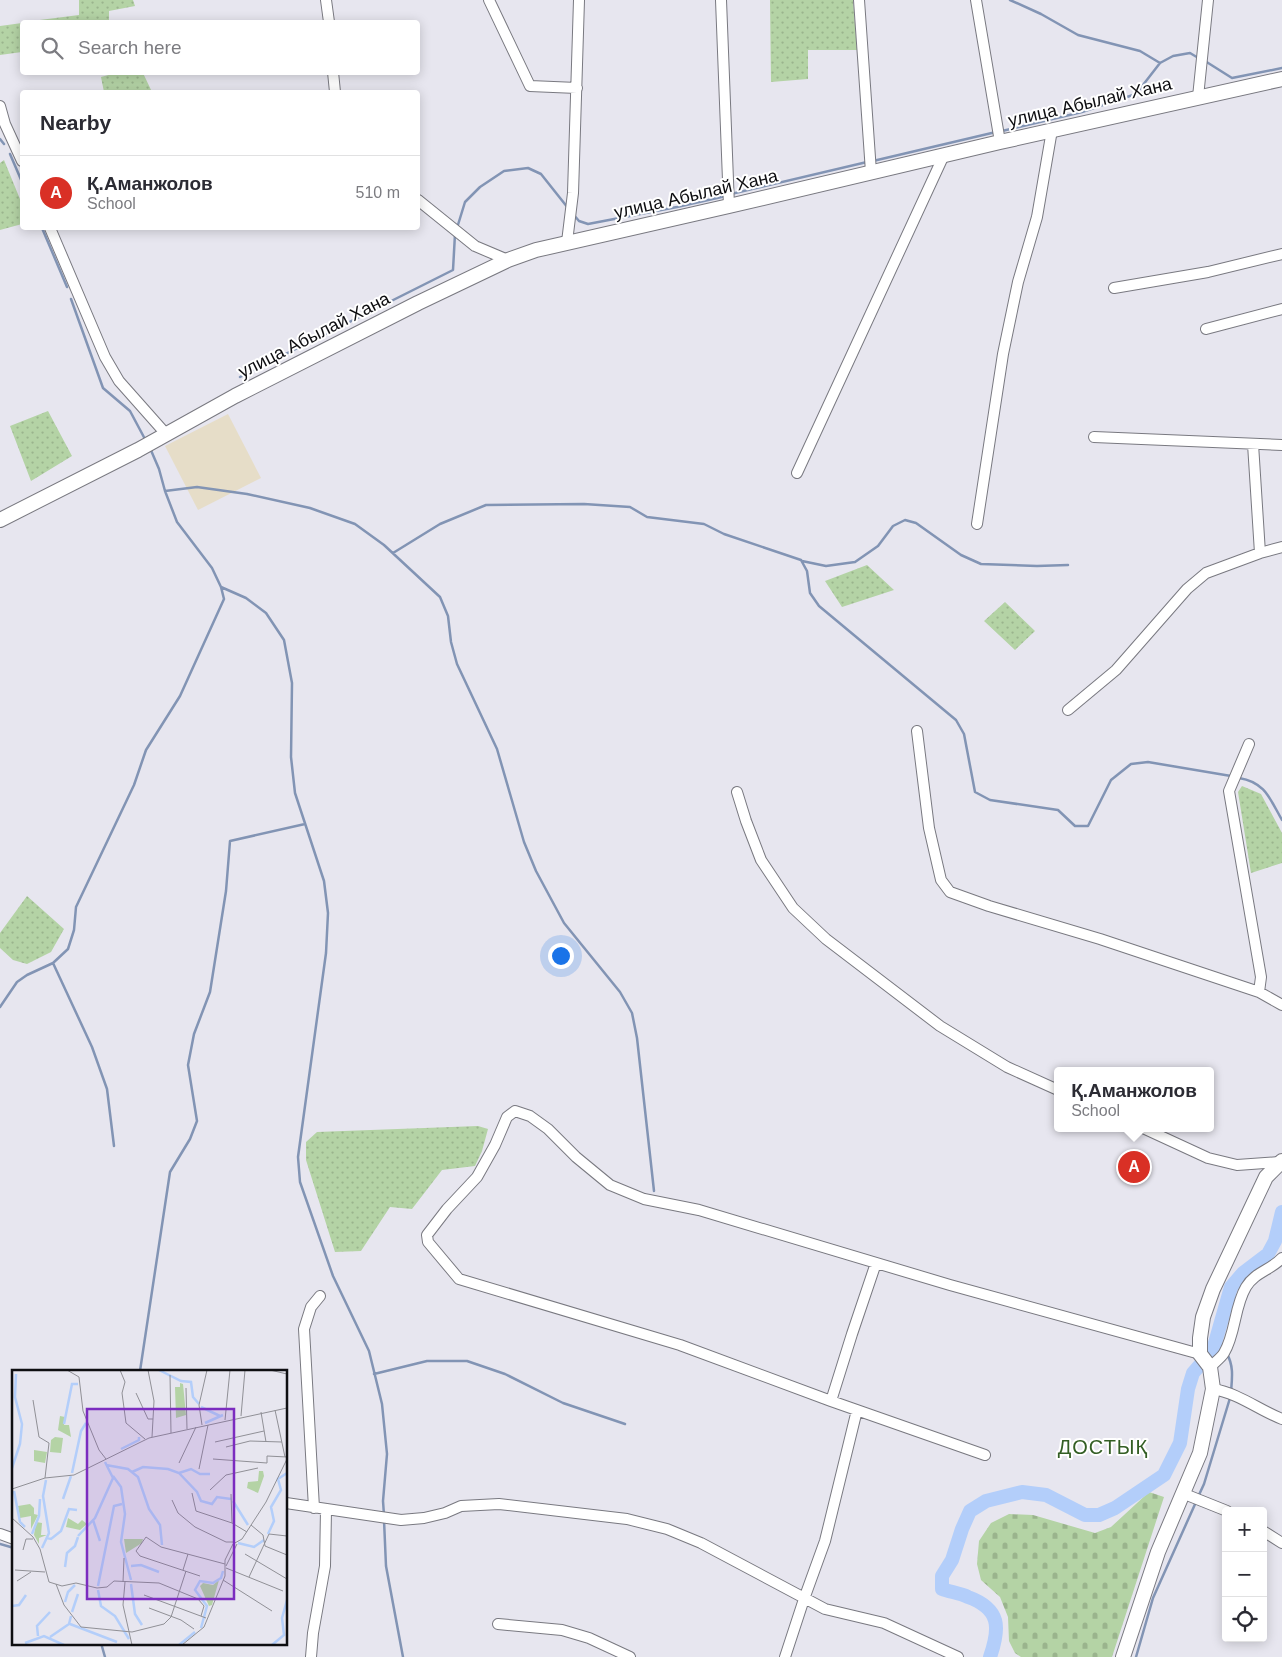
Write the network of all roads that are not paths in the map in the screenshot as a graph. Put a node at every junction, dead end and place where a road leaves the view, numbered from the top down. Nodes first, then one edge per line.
1 (326, 0) edge
2 (489, 0) edge
3 (579, 0) edge
4 (721, 0) edge
5 (859, 0) edge
6 (976, 0) edge
7 (1208, 0) edge
8 (328, 20) edge
9 (333, 75) edge
10 (1282, 79) edge
11 (577, 88) junction
12 (335, 90) edge
13 (1198, 97) junction
14 (0, 106) edge
15 (1052, 130) junction
16 (1000, 142) junction
17 (944, 155) junction
18 (20, 157) edge
19 (872, 172) junction
20 (420, 202) edge
21 (729, 206) junction
22 (51, 230) edge
23 (567, 242) junction
24 (1282, 254) edge
25 (508, 260) junction
26 (1114, 288) dead end
27 (1282, 309) edge
28 (1206, 329) dead end
29 (166, 434) junction
30 (1094, 437) dead end
31 (1253, 444) junction
32 (1282, 445) edge
33 (797, 473) dead end
34 (0, 520) edge
35 (977, 524) dead end
36 (1282, 547) edge
37 (1260, 553) junction
38 (1068, 710) dead end
39 (917, 731) dead end
40 (1249, 744) dead end
41 (737, 792) dead end
42 (1259, 992) junction
43 (1282, 1005) edge
44 (1054, 1088) edge
45 (1151, 1132) edge
46 (1280, 1162) edge
47 (1282, 1258) edge
48 (876, 1263) junction
49 (320, 1296) dead end
50 (1200, 1354) junction
51 (1210, 1367) junction
52 (1213, 1389) junction
53 (832, 1402) junction
54 (857, 1410) junction
55 (1282, 1419) edge
56 (984, 1455) dead end
57 (1182, 1493) junction
58 (288, 1504) edge
59 (314, 1508) junction
60 (1222, 1509) edge
61 (326, 1510) junction
62 (0, 1534) edge
63 (1267, 1534) edge
64 (12, 1538) edge
65 (1282, 1543) edge
66 (804, 1599) junction
67 (498, 1624) dead end
68 (311, 1657) edge
69 (630, 1657) edge
70 (785, 1657) edge
71 (958, 1657) edge
72 (1123, 1657) edge

1 - 8 street
2 - 11 street
3 - 11 street
4 - 21 street
5 - 19 street
6 - 16 street
7 - 13 street
9 - 12 street
10 - 13 main road, улица Абылай Хана
11 - 23 street
13 - 15 main road, улица Абылай Хана
14 - 18 street
15 - 16 main road, улица Абылай Хана
15 - 35 street
16 - 17 main road, улица Абылай Хана
17 - 19 main road, улица Абылай Хана
17 - 33 street
19 - 21 main road, улица Абылай Хана
20 - 25 street
21 - 23 main road, улица Абылай Хана
22 - 29 street
23 - 25 main road, улица Абылай Хана
24 - 26 street
25 - 29 main road, улица Абылай Хана
27 - 28 street
29 - 34 main road, улица Абылай Хана
30 - 31 street
31 - 32 street
31 - 37 street
36 - 37 street
37 - 38 street
39 - 42 street
40 - 42 street
41 - 44 street
42 - 43 street
45 - 46 street
46 - 50 main road
47 - 51 street
48 - 50 street
48 - 53 street
48 - 53 street
49 - 59 street
50 - 51 main road
51 - 52 main road
52 - 55 street
52 - 57 main road
53 - 54 street
54 - 56 street
54 - 66 street
57 - 60 street
57 - 72 main road
58 - 59 street
59 - 61 street
61 - 66 street
61 - 68 street
62 - 64 street
63 - 65 street
66 - 70 street
66 - 71 street
67 - 69 street

